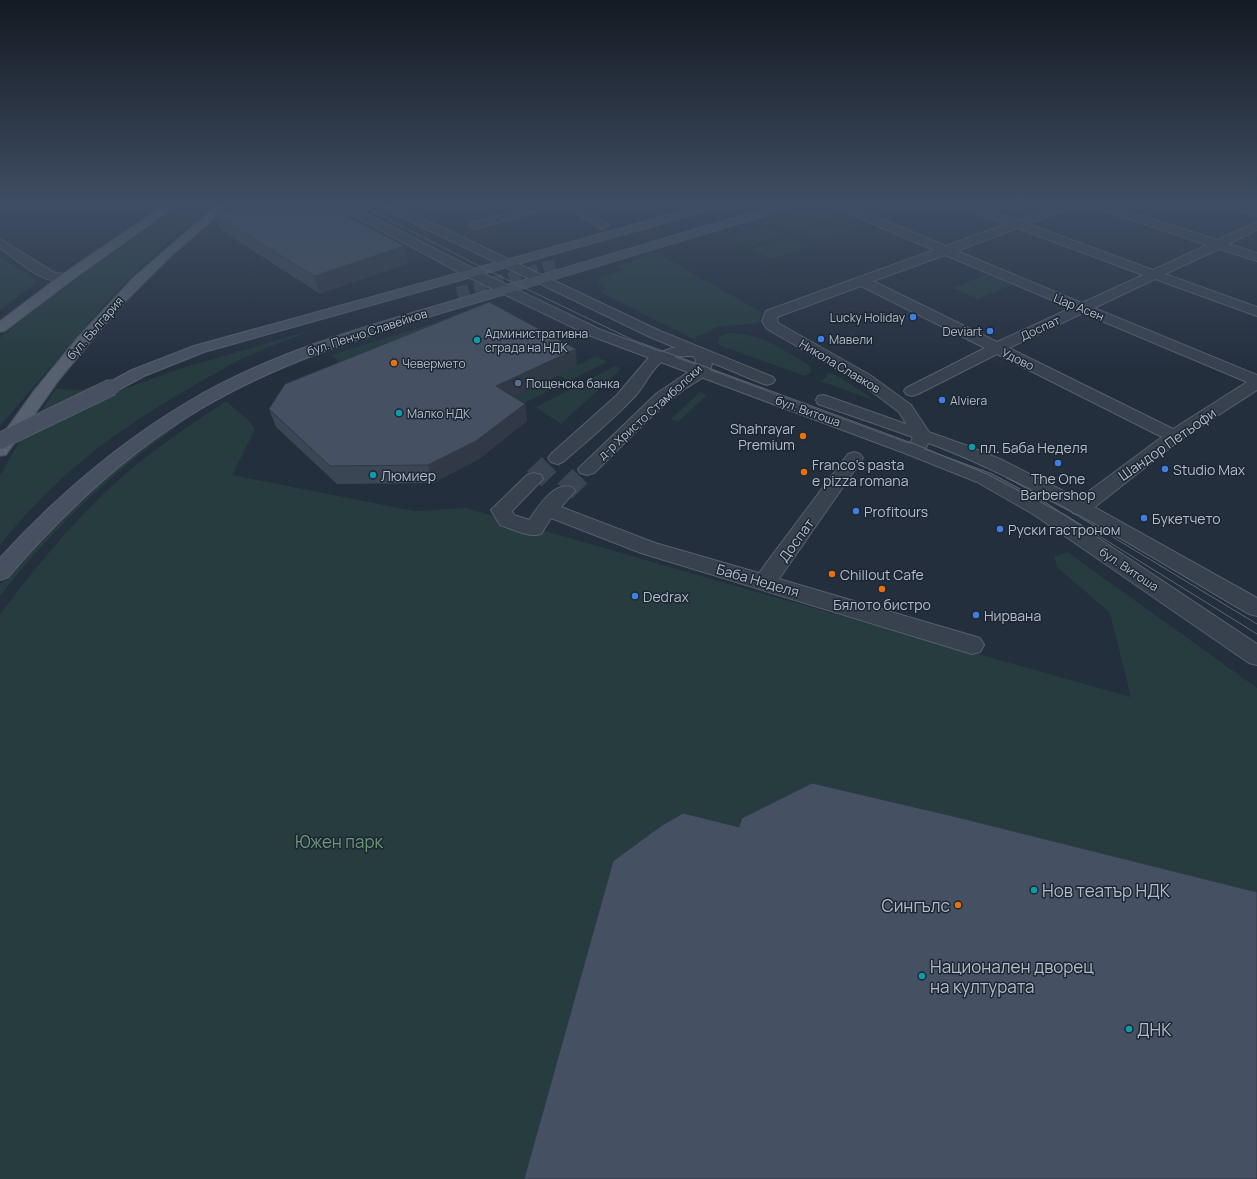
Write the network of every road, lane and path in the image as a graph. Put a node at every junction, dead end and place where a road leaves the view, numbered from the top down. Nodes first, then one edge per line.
1 (25, 259) edge
2 (93, 259) edge
3 (162, 259) edge
4 (444, 259) edge
5 (495, 259) edge
6 (523, 259) edge
7 (561, 259) edge
8 (564, 259) edge
9 (608, 259) edge
10 (924, 259) edge
11 (965, 259) edge
12 (1113, 259) edge
13 (1186, 259) edge
14 (505, 264) junction
15 (471, 273) junction
16 (1154, 274) junction
17 (66, 278) junction
18 (538, 280) junction
19 (862, 281) junction
20 (506, 289) junction
21 (1082, 308) junction
22 (1257, 312) edge
23 (0, 328) edge
24 (997, 348) junction
25 (697, 352) junction
26 (660, 356) junction
27 (700, 371) junction
28 (1257, 382) edge
29 (112, 387) junction
30 (912, 391) dead end
31 (1174, 436) junction
32 (0, 441) edge
33 (918, 442) junction
34 (0, 451) edge
35 (557, 458) tunnel mouth
36 (854, 458) dead end
37 (587, 469) tunnel mouth
38 (534, 480) tunnel mouth
39 (564, 491) tunnel mouth
40 (547, 508) junction
41 (1080, 508) junction
42 (0, 549) edge
43 (0, 572) edge
44 (765, 582) junction
45 (1257, 608) edge
46 (972, 645) dead end
47 (1257, 656) edge

1 - 17 street
2 - 17 main road
3 - 34 main road, бул. България
4 - 15 street, бул. Витоша
5 - 14 street, бул. Витоша
6 - 14 main road, бул. Пенчо Славейков
7 - 8 main road, бул. Пенчо Славейков
9 - 18 main road, бул. Пенчо Славейков
10 - 19 street
11 - 21 street, Цар Асен
12 - 16 street
13 - 16 street, Доспат
14 - 15 main road, бул. Пенчо Славейков
14 - 18 street, бул. Витоша
15 - 20 street, бул. Витоша
15 - 29 main road, бул. Пенчо Славейков
16 - 21 street, Доспат
16 - 22 street
17 - 23 main road
18 - 20 main road, бул. Пенчо Славейков
18 - 25 street, бул. Витоша
19 - 24 street, Удово
19 - 33 street, Никола Славков
20 - 26 street, бул. Витоша
20 - 43 main road, бул. Пенчо Славейков
21 - 24 street, Доспат
21 - 28 street, Цар Асен
24 - 30 street, Доспат
24 - 31 street, Удово
25 - 26 street, д-р Христо Стамболски
25 - 27 street, д-р Христо Стамболски
25 - 33 street, бул. Витоша
26 - 27 street, бул. Витоша
26 - 35 street, д-р Христо Стамболски
27 - 33 street, бул. Витоша
27 - 37 street, д-р Христо Стамболски
28 - 31 street, Шандор Петьофи
29 - 32 main road, бул. Пенчо Славейков, bridge
29 - 42 main road, бул. Пенчо Славейков
31 - 41 street, Шандор Петьофи
33 - 41 street, бул. Витоша
33 - 47 street, бул. Витоша
36 - 44 street, Доспат
38 - 40 street
39 - 40 street
40 - 44 street, Баба Неделя
41 - 45 street, бул. Витоша
44 - 46 street, Баба Неделя

